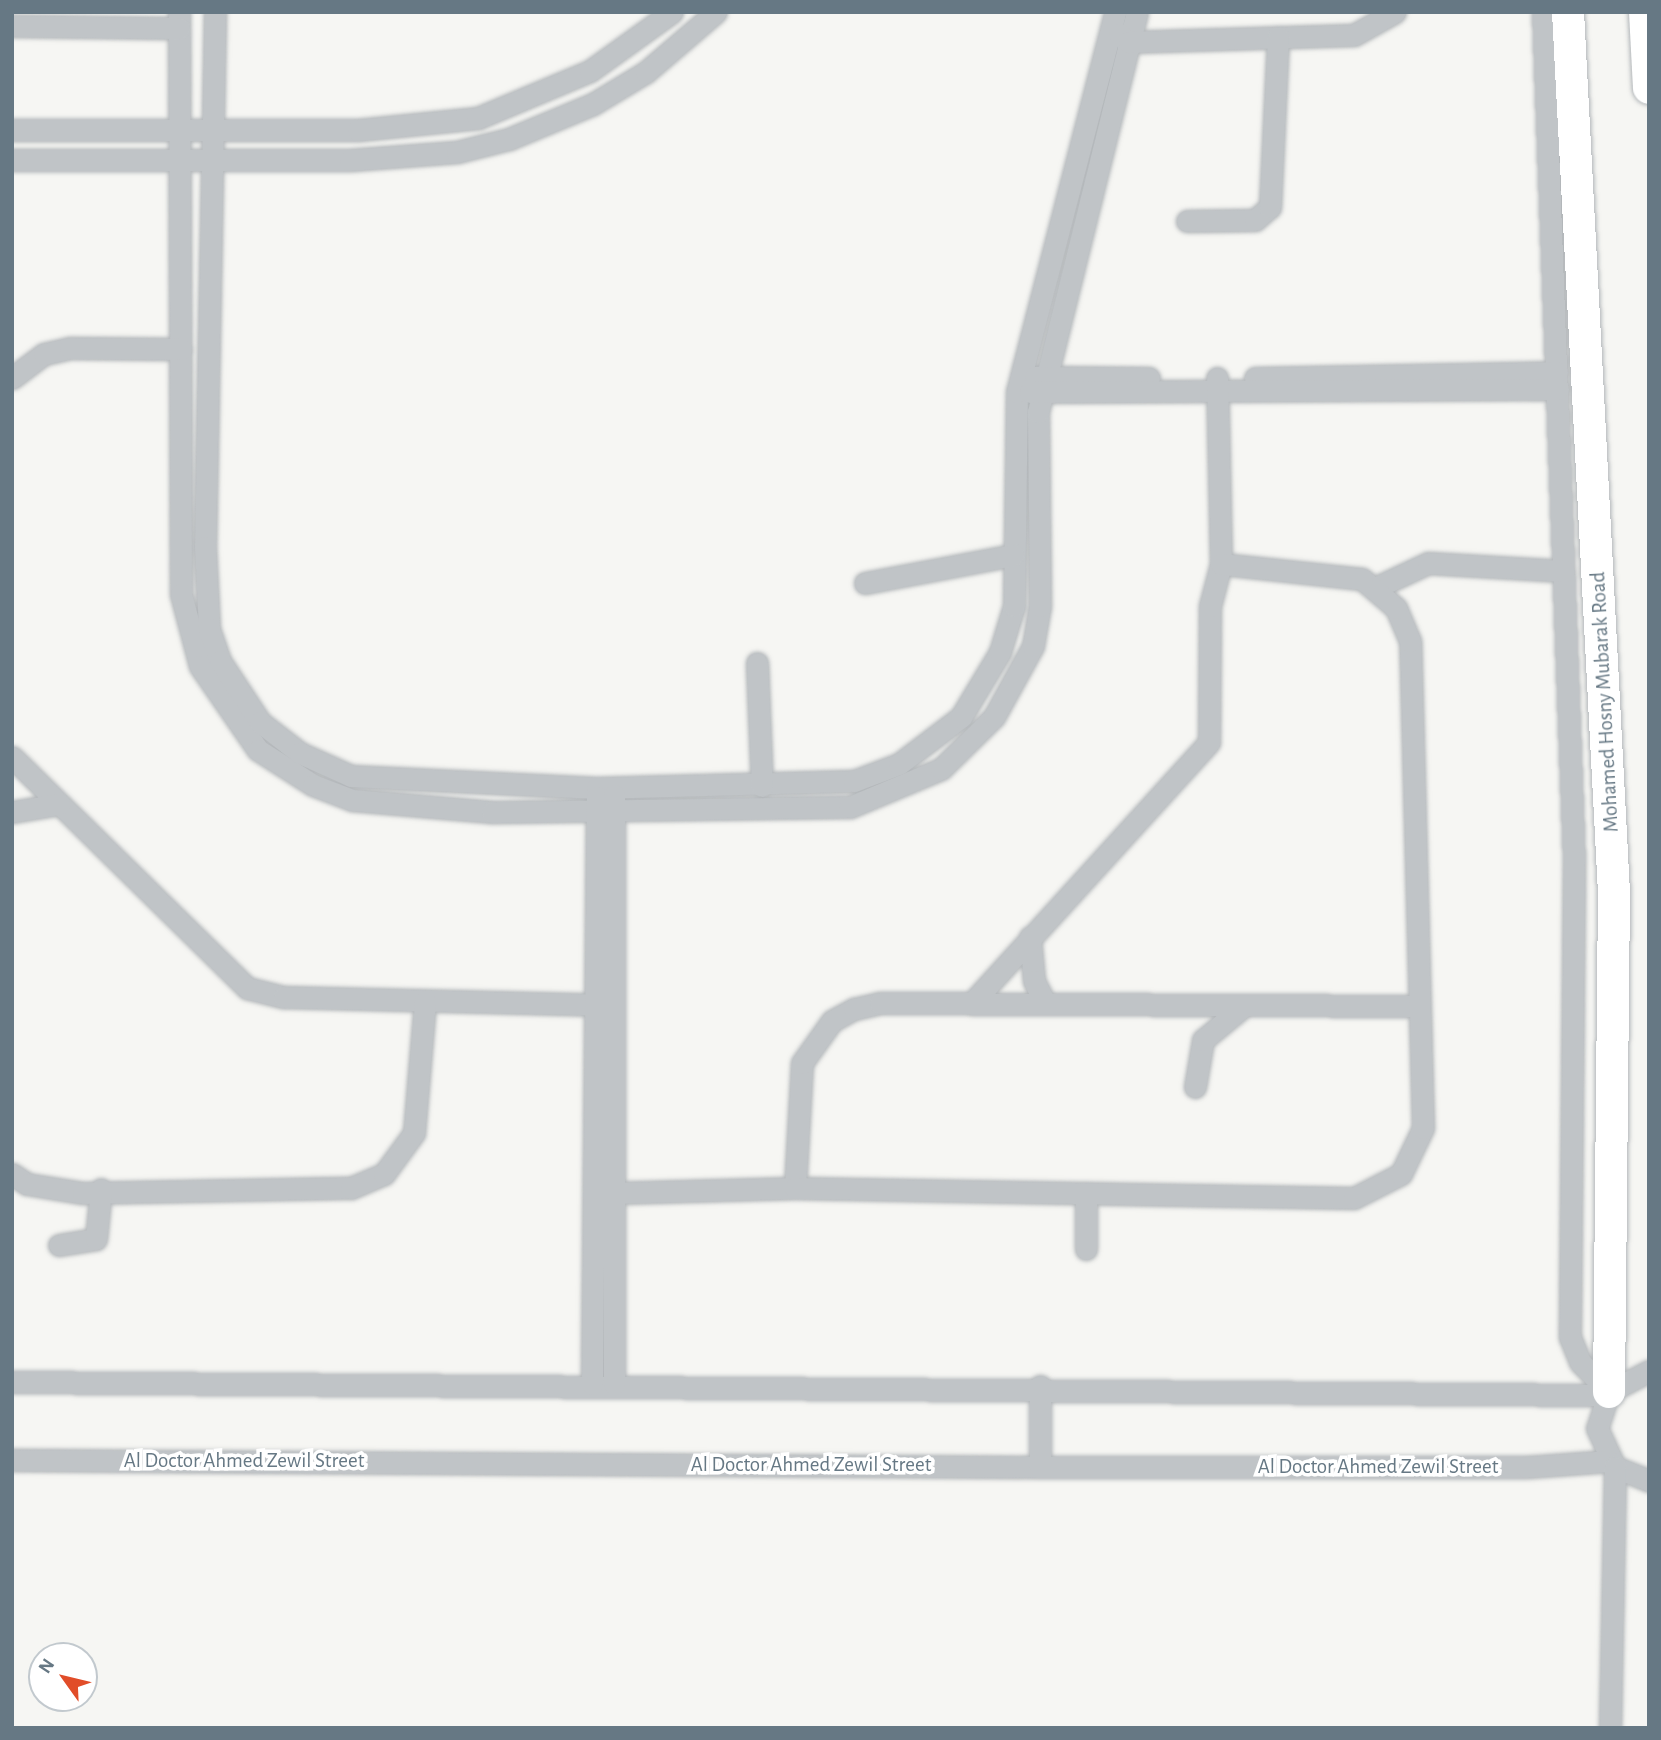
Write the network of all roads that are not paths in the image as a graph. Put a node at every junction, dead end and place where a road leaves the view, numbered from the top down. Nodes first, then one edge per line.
1 (215, 12) edge
2 (672, 12) edge
3 (716, 12) edge
4 (1137, 12) edge
5 (1395, 12) edge
6 (1543, 12) edge
7 (1568, 12) edge
8 (1645, 12) edge
9 (1113, 19) edge
10 (179, 20) edge
11 (12, 26) edge
12 (1278, 37) junction
13 (1129, 43) junction
14 (1649, 88) edge
15 (215, 129) junction
16 (12, 130) edge
17 (181, 130) junction
18 (214, 156) junction
19 (181, 158) junction
20 (12, 160) edge
21 (1187, 221) dead end
22 (181, 349) junction
23 (12, 378) edge
24 (1558, 380) junction
25 (1019, 384) junction
26 (1045, 385) junction
27 (1217, 385) junction
28 (1013, 555) junction
29 (1221, 564) junction
30 (1564, 571) junction
31 (865, 583) dead end
32 (1377, 587) junction
33 (757, 663) dead end
34 (12, 757) edge
35 (762, 786) junction
36 (605, 797) junction
37 (59, 804) junction
38 (12, 812) edge
39 (1030, 937) junction
40 (425, 1001) junction
41 (1045, 1003) junction
42 (971, 1004) junction
43 (602, 1005) junction
44 (1246, 1005) junction
45 (1416, 1006) junction
46 (1195, 1087) dead end
47 (12, 1174) edge
48 (795, 1188) junction
49 (101, 1189) junction
50 (614, 1193) junction
51 (1086, 1193) junction
52 (58, 1245) dead end
53 (1086, 1249) dead end
54 (1649, 1371) edge
55 (12, 1382) edge
56 (592, 1384) junction
57 (614, 1384) junction
58 (1040, 1386) junction
59 (1608, 1394) junction
60 (12, 1460) edge
61 (1612, 1464) junction
62 (1040, 1467) junction
63 (1649, 1481) edge
64 (1610, 1728) edge

1 - 15 street
2 - 15 street
3 - 18 street
4 - 13 street
5 - 12 street
6 - 24 street
7 - 59 highway, Mohamed Hosny Mubarak Road
8 - 14 highway
9 - 13 street
9 - 25 street
10 - 11 street
10 - 17 street
12 - 13 street
12 - 21 street
13 - 26 street
15 - 17 street
15 - 18 street
16 - 17 street
17 - 19 street
18 - 19 street
18 - 36 street
19 - 20 street
19 - 22 street
22 - 23 street
22 - 36 street
24 - 27 street
24 - 30 street
25 - 26 street
25 - 28 street
26 - 27 street
26 - 36 street
27 - 29 street
28 - 31 street
28 - 35 street
29 - 32 street
29 - 39 street
30 - 32 street
30 - 59 street
32 - 45 street
33 - 35 street
34 - 37 street
35 - 36 street
36 - 43 street
37 - 38 street
37 - 40 street
39 - 41 street
39 - 42 street
40 - 43 street
40 - 49 street
41 - 42 street
41 - 44 street
42 - 48 street
43 - 50 street
43 - 56 street
44 - 45 street
44 - 46 street
45 - 51 street
47 - 49 street
48 - 50 street
48 - 51 street
49 - 52 street
50 - 57 street
51 - 53 street
54 - 59 street
55 - 56 street
56 - 57 street
57 - 58 street
58 - 59 street
58 - 62 street
59 - 61 street
60 - 62 street, Al Doctor Ahmed Zewil Street
61 - 62 street, Al Doctor Ahmed Zewil Street
61 - 63 street
61 - 64 street

